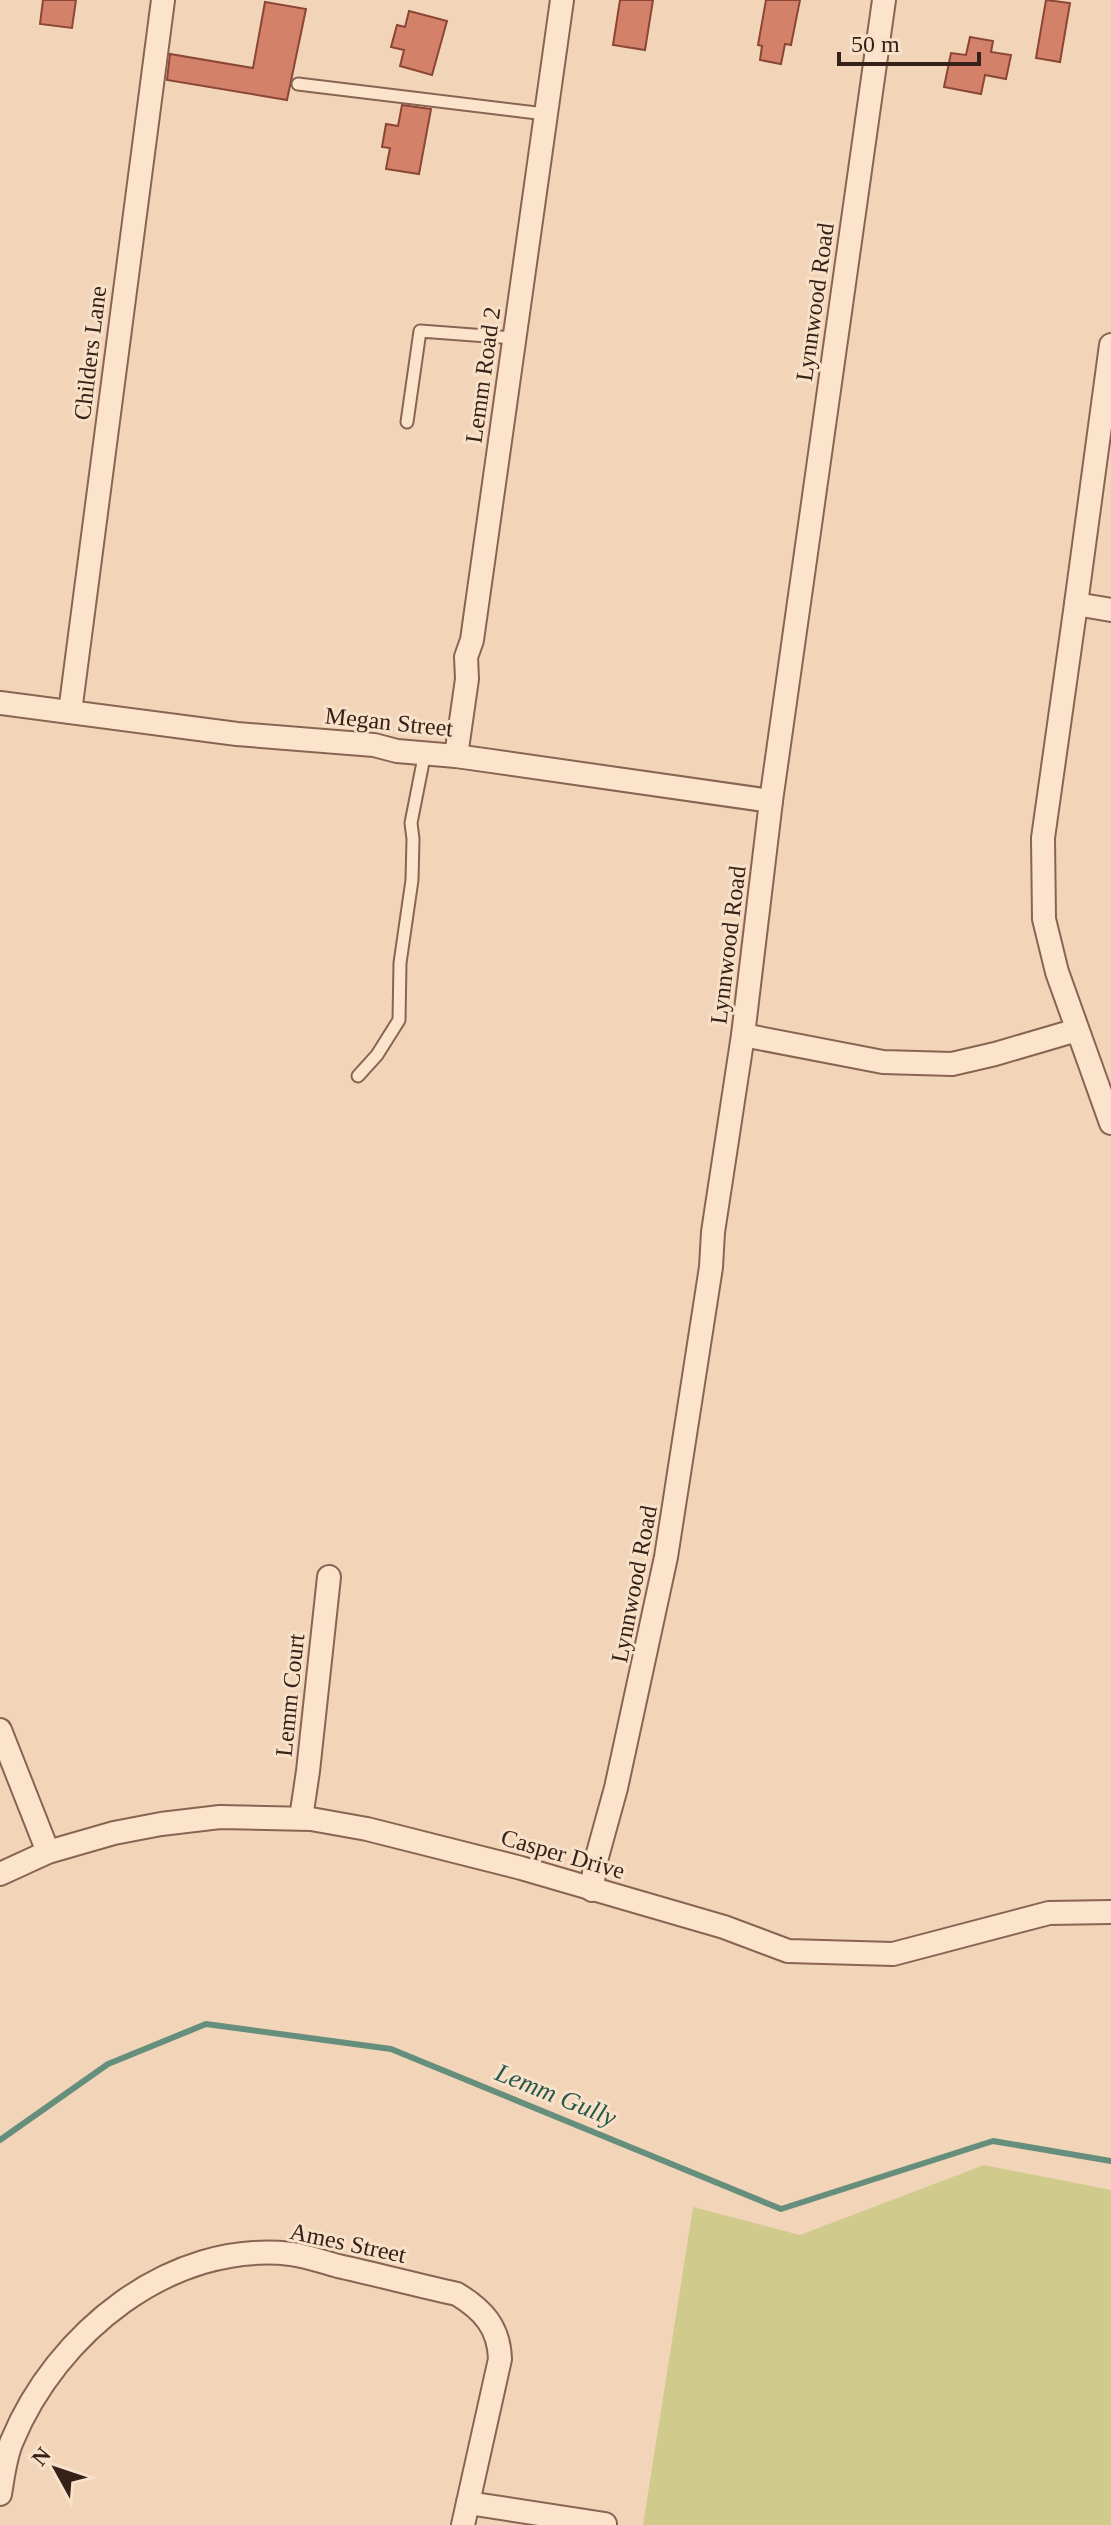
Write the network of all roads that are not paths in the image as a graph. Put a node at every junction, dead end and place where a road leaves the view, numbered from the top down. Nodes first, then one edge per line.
1 (163, 0) edge
2 (562, 0) edge
3 (884, 0) edge
4 (298, 84) dead end
5 (545, 114) junction
6 (514, 338) junction
7 (1111, 345) edge
8 (407, 422) dead end
9 (1076, 604) junction
10 (1111, 610) edge
11 (0, 703) edge
12 (70, 712) junction
13 (426, 752) junction
14 (456, 756) junction
15 (771, 801) junction
16 (1077, 1030) junction
17 (743, 1035) junction
18 (358, 1076) dead end
19 (1111, 1123) edge
20 (329, 1577) dead end
21 (0, 1730) edge
22 (301, 1818) junction
23 (48, 1852) junction
24 (0, 1874) edge
25 (592, 1890) junction
26 (1111, 1912) edge
27 (0, 2494) edge
28 (465, 2514) edge
29 (605, 2524) edge

1 - 12 street, Childers Lane
2 - 5 street, Lemm Road 2
3 - 15 street, Lynnwood Road
4 - 5 lane
5 - 6 street, Lemm Road 2
6 - 8 lane
6 - 14 street, Lemm Road 2
7 - 9 street
9 - 10 street
9 - 16 street
11 - 12 street, Megan Street
12 - 13 street, Megan Street
13 - 14 street, Megan Street
13 - 18 lane
14 - 15 street, Megan Street
15 - 17 street, Lynnwood Road
16 - 17 street
16 - 19 street
17 - 25 street, Lynnwood Road
20 - 22 street, Lemm Court
21 - 23 street
22 - 23 street, Casper Drive
22 - 25 street, Casper Drive
23 - 24 street, Casper Drive
25 - 26 street, Casper Drive
27 - 28 street, Ames Street
28 - 29 street

